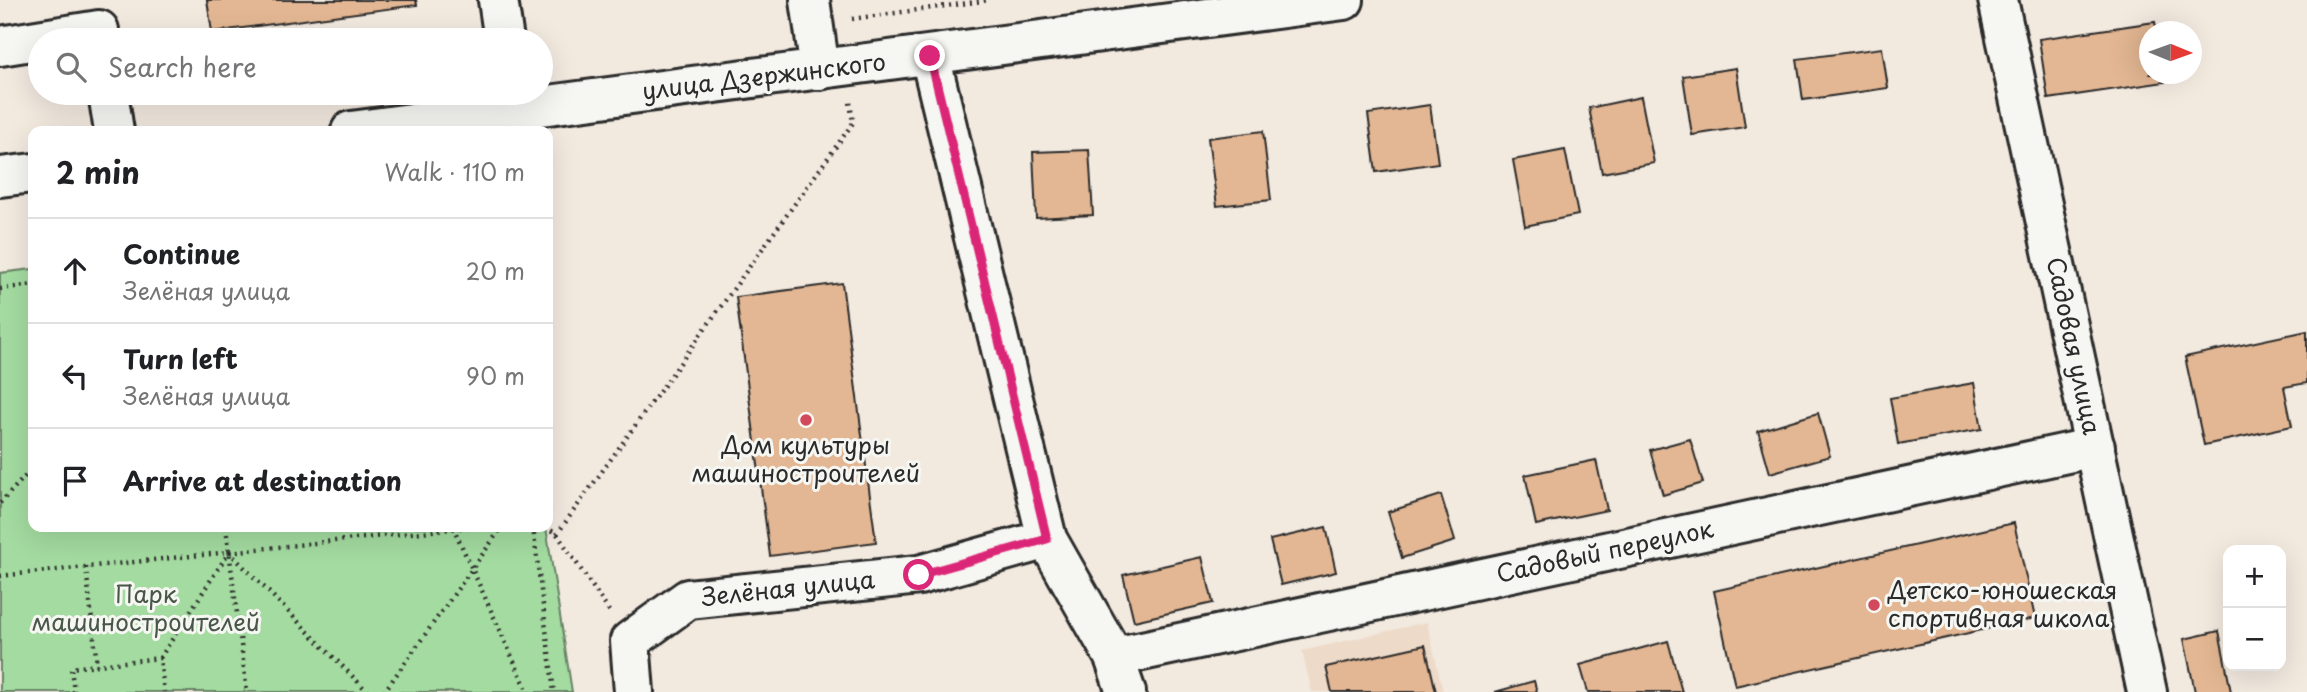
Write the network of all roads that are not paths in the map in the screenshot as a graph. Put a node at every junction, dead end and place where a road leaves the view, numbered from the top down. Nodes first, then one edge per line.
1 (498, 0) edge
2 (1344, 0) edge
3 (1998, 0) edge
4 (812, 12) edge
5 (97, 24) edge
6 (79, 28) edge
7 (502, 28) edge
8 (28, 40) edge
9 (0, 46) edge
10 (930, 56) junction
11 (833, 68) junction
12 (553, 97) edge
13 (110, 105) edge
14 (491, 105) edge
15 (113, 126) edge
16 (378, 126) edge
17 (28, 174) edge
18 (0, 177) edge
19 (2095, 447) junction
20 (1047, 539) junction
21 (1114, 657) junction
22 (634, 692) edge
23 (1126, 692) edge
24 (2147, 692) edge

1 - 7 street
2 - 10 street, улица Дзержинского
3 - 19 street, Садовая улица
4 - 11 street
5 - 6 street
8 - 9 street
10 - 11 street, улица Дзержинского
10 - 20 street
11 - 12 street, улица Дзержинского
13 - 15 street
14 - 16 street, улица Дзержинского
17 - 18 street
19 - 21 street, Садовый переулок
19 - 24 street, Садовая улица
20 - 21 street
20 - 22 street, Зелёная улица
21 - 23 street

